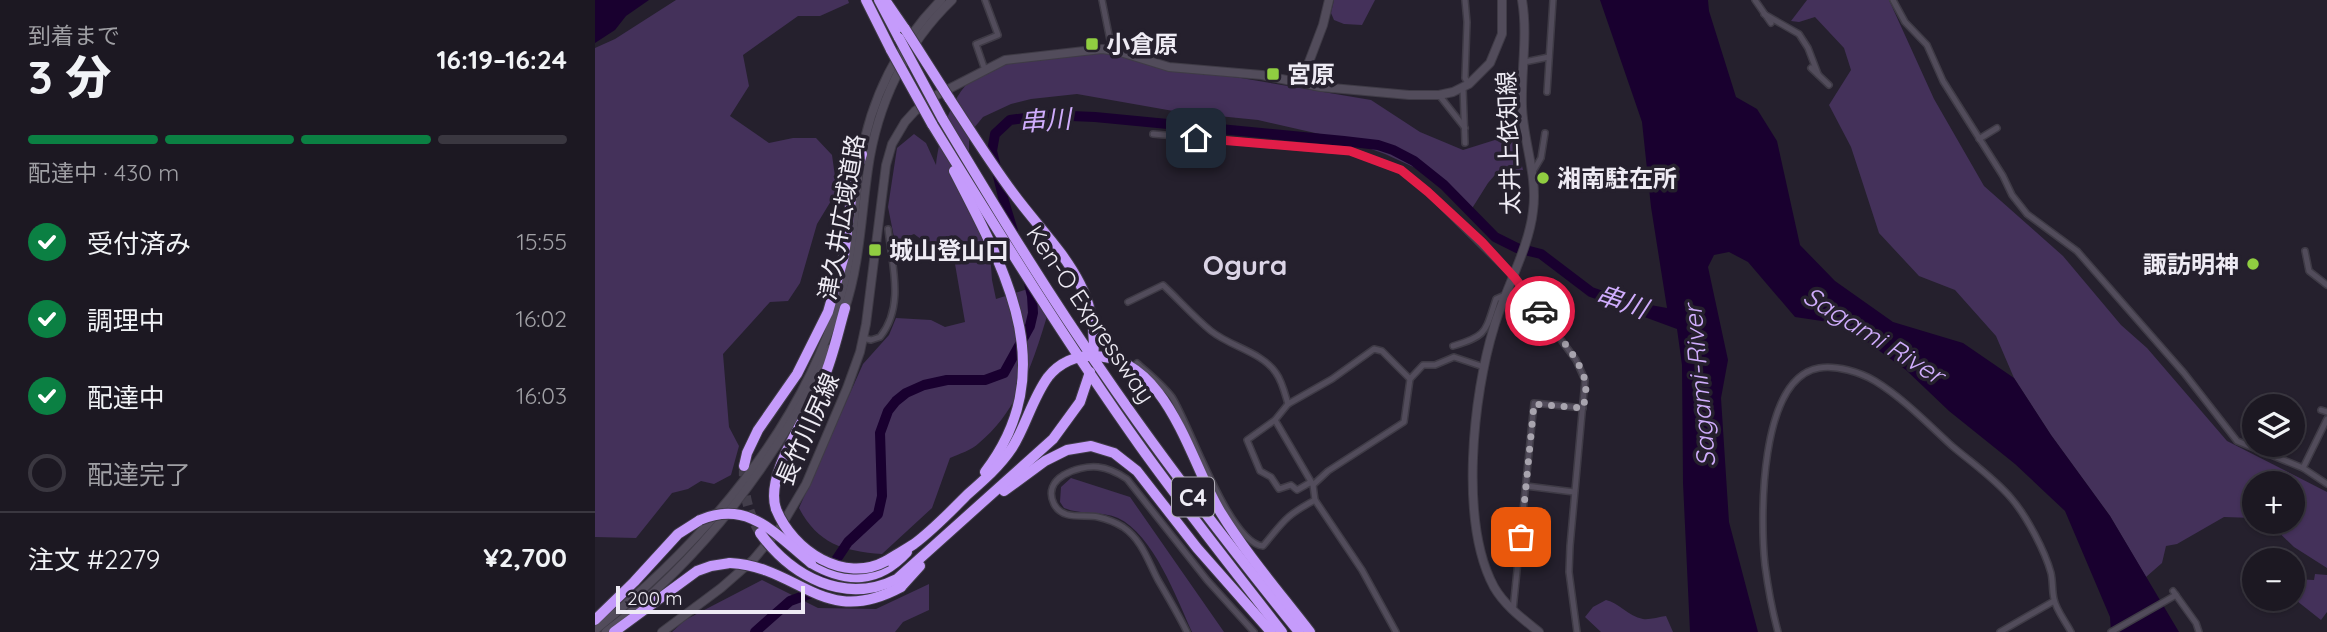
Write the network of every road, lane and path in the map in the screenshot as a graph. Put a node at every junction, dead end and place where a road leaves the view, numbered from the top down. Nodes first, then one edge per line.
1 (866, 0) edge
2 (879, 0) edge
3 (885, 0) edge
4 (941, 0) edge
5 (952, 0) edge
6 (985, 0) edge
7 (1102, 0) edge
8 (1329, 0) edge
9 (1465, 0) edge
10 (1502, 0) edge
11 (1522, 0) edge
12 (1553, 0) edge
13 (1755, 0) edge
14 (1893, 0) edge
15 (1764, 14) junction
16 (1771, 23) dead end
17 (902, 34) junction
18 (1112, 50) junction
19 (1549, 57) junction
20 (1524, 62) junction
21 (1811, 68) dead end
22 (985, 70) junction
23 (1818, 74) junction
24 (1301, 83) junction
25 (1829, 85) dead end
26 (1466, 86) junction
27 (1547, 92) dead end
28 (1439, 95) junction
29 (932, 124) junction
30 (1465, 128) junction
31 (1997, 128) dead end
32 (1545, 132) dead end
33 (1153, 134) dead end
34 (1979, 139) junction
35 (1465, 143) dead end
36 (862, 154) junction
37 (1532, 173) junction
38 (888, 229) dead end
39 (2305, 251) dead end
40 (1513, 274) junction
41 (2327, 285) edge
42 (1505, 295) junction
43 (1128, 302) dead end
44 (845, 308) junction
45 (863, 338) junction
46 (1453, 346) dead end
47 (1087, 359) junction
48 (1137, 363) dead end
49 (1484, 367) junction
50 (1410, 379) junction
51 (1289, 404) junction
52 (1583, 408) junction
53 (1275, 419) junction
54 (2327, 419) edge
55 (744, 466) tunnel mouth
56 (2303, 468) junction
57 (1312, 484) junction
58 (2327, 484) edge
59 (1526, 486) junction
60 (1574, 492) junction
61 (967, 495) junction
62 (1315, 500) junction
63 (982, 504) junction
64 (760, 533) tunnel mouth
65 (888, 564) junction
66 (899, 583) junction
67 (2054, 601) junction
68 (1513, 610) junction
69 (595, 620) edge
70 (595, 630) edge
71 (1270, 631) edge
72 (606, 632) edge
73 (614, 632) edge
74 (662, 632) edge
75 (1187, 632) edge
76 (1254, 632) edge
77 (1282, 632) edge
78 (1299, 632) edge
79 (1310, 632) edge
80 (1396, 632) edge
81 (1539, 632) edge
82 (1577, 632) edge
83 (1779, 632) edge
84 (2000, 632) edge
85 (2071, 632) edge
86 (2111, 632) edge
87 (2199, 632) edge

1 - 29 highway, Ken-O Expressway / C4, bridge
2 - 17 highway, Ken-O Expressway / C4
3 - 17 highway
4 - 36 main road, 津久井広域道路
5 - 44 main road, 津久井広域道路
6 - 22 street
7 - 18 street
8 - 24 main road
9 - 26 street
10 - 26 main road
11 - 20 main road, 太井上依知線
12 - 19 street
13 - 15 street
14 - 34 street
15 - 16 street
15 - 23 street
17 - 47 highway, Ken-O Expressway / C4, bridge
17 - 63 highway, bridge
18 - 22 main road
18 - 24 main road
19 - 20 street
19 - 27 street
20 - 37 main road, 太井上依知線
21 - 23 street
22 - 45 main road, 長竹川尻線
23 - 25 street
24 - 28 main road
26 - 28 main road
26 - 30 street
28 - 30 street
29 - 47 highway, Ken-O Expressway / C4
29 - 61 highway
30 - 35 street
31 - 34 street
32 - 37 street
33 - 40 street
34 - 56 street
36 - 55 highway
36 - 70 main road, 津久井広域道路
37 - 40 main road, 太井上依知線
38 - 45 street
39 - 41 street
40 - 42 main road, 太井上依知線
40 - 52 street
42 - 46 street
42 - 49 main road, 太井上依知線
43 - 51 street
44 - 65 highway, bridge
44 - 72 main road, 津久井広域道路
45 - 74 main road, 長竹川尻線
47 - 77 highway, Ken-O Expressway / C4
47 - 78 highway, Ken-O Expressway / C4
48 - 62 street
49 - 50 street
49 - 68 main road, 太井上依知線
50 - 51 street
50 - 57 street
51 - 53 street
52 - 59 street
52 - 60 street
53 - 57 street
53 - 57 street
54 - 56 street
56 - 58 street
57 - 62 street
59 - 60 street
59 - 68 street
60 - 82 street
61 - 65 highway
61 - 79 highway
62 - 80 street
63 - 66 highway
63 - 71 highway
64 - 66 highway, bridge
65 - 69 highway, bridge
66 - 73 highway, bridge
67 - 83 street
67 - 84 street
67 - 85 street
68 - 81 main road, 太井上依知線
75 - 76 street
86 - 87 street

